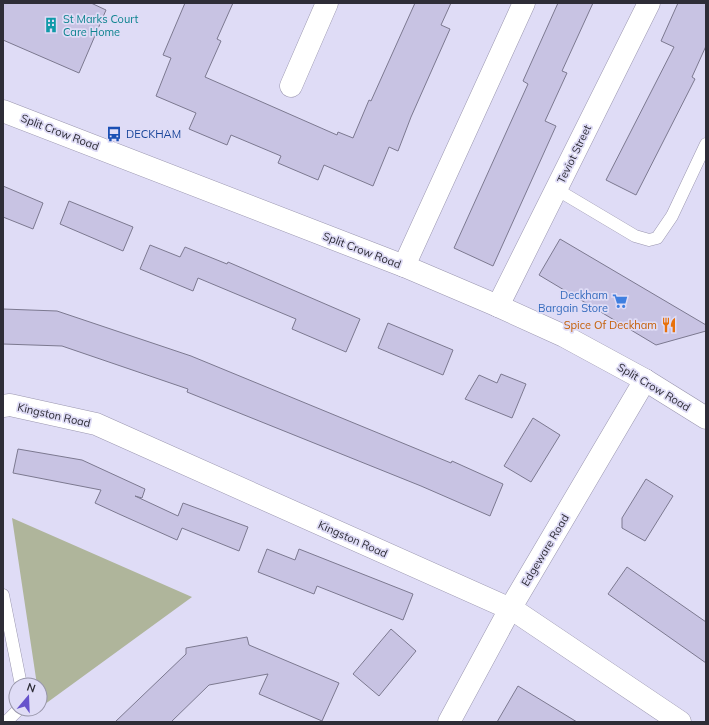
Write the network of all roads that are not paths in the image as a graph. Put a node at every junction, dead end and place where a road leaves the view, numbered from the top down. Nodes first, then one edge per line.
1 (327, 3) edge
2 (524, 3) edge
3 (649, 3) edge
4 (291, 86) dead end
5 (3, 111) edge
6 (706, 144) edge
7 (556, 189) junction
8 (404, 266) junction
9 (498, 306) junction
10 (645, 380) junction
11 (3, 406) edge
12 (706, 418) edge
13 (3, 595) edge
14 (510, 609) junction
15 (19, 677) edge
16 (449, 722) edge
17 (680, 722) edge

1 - 4 street
2 - 8 street
3 - 7 street, Teviot Street
5 - 8 street, Split Crow Road
6 - 7 lane
7 - 9 street, Teviot Street
8 - 9 street, Split Crow Road
9 - 10 street, Split Crow Road
10 - 12 street, Split Crow Road
10 - 14 street, Edgeware Road
11 - 14 street, Kingston Road
13 - 15 lane
14 - 16 street, Edgeware Road
14 - 17 street, Kingston Road

